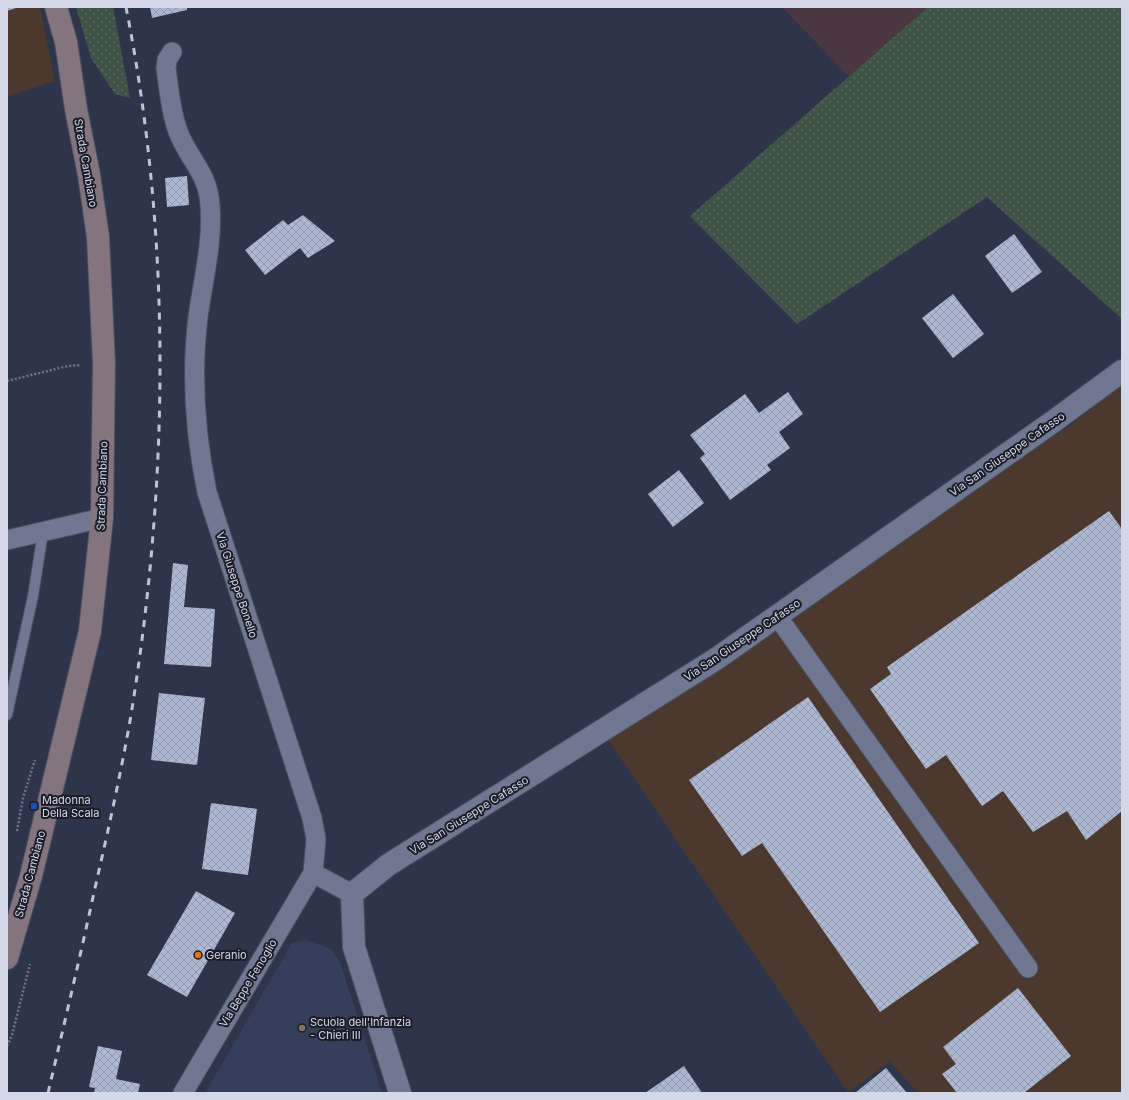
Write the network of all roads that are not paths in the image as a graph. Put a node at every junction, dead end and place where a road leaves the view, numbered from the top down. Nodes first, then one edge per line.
1 (56, 7) edge
2 (172, 52) dead end
3 (1122, 371) edge
4 (102, 518) junction
5 (43, 532) junction
6 (7, 540) edge
7 (777, 616) junction
8 (7, 714) edge
9 (313, 873) junction
10 (352, 894) junction
11 (7, 958) edge
12 (1028, 968) dead end
13 (183, 1093) edge
14 (400, 1093) edge

1 - 4 main road, Strada Cambiano
2 - 9 street, Via Giuseppe Bonello
3 - 7 street, Via San Giuseppe Cafasso
4 - 5 street
4 - 11 main road, Strada Cambiano
5 - 6 street
5 - 8 lane
7 - 10 street, Via San Giuseppe Cafasso
7 - 12 street
9 - 10 street
9 - 13 street, Via Beppe Fenoglio
10 - 14 street

